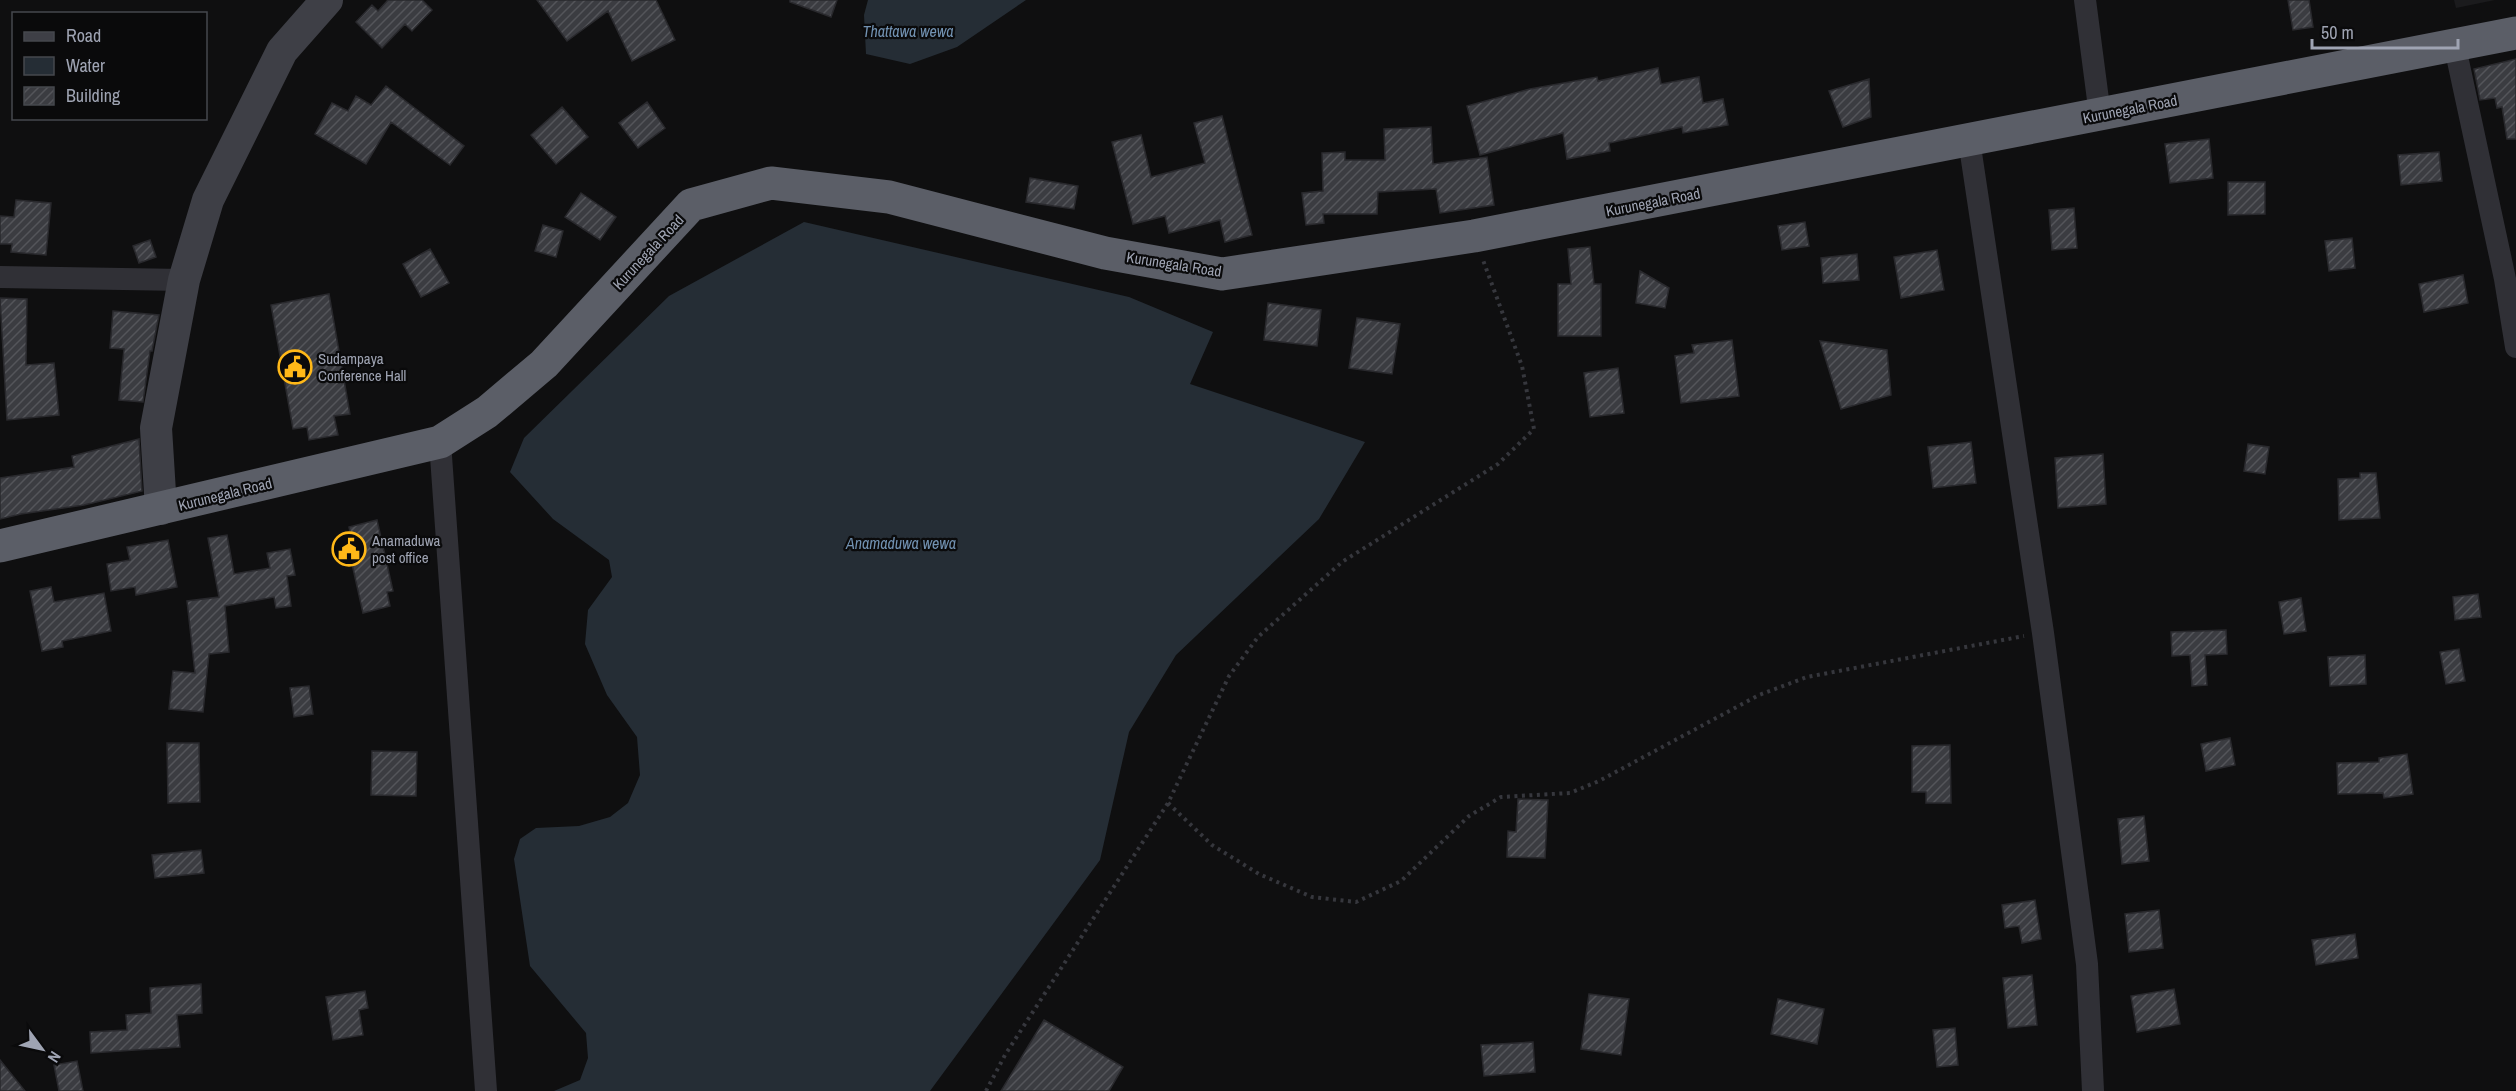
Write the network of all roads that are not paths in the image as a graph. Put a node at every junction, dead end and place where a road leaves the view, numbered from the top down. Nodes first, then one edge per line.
1 (327, 0) edge
2 (2085, 0) edge
3 (2516, 33) edge
4 (2455, 47) junction
5 (2100, 115) junction
6 (1970, 140) junction
7 (0, 277) edge
8 (184, 280) junction
9 (2516, 347) edge
10 (440, 441) junction
11 (161, 509) junction
12 (0, 546) edge
13 (486, 1091) edge
14 (2093, 1091) edge

1 - 8 street
2 - 5 street
3 - 4 highway, Kurunegala Road
4 - 5 highway, Kurunegala Road
4 - 9 street
5 - 6 highway, Kurunegala Road
6 - 10 highway, Kurunegala Road
6 - 14 street
7 - 8 street
8 - 11 street
10 - 11 highway, Kurunegala Road
10 - 13 street
11 - 12 highway, Kurunegala Road

